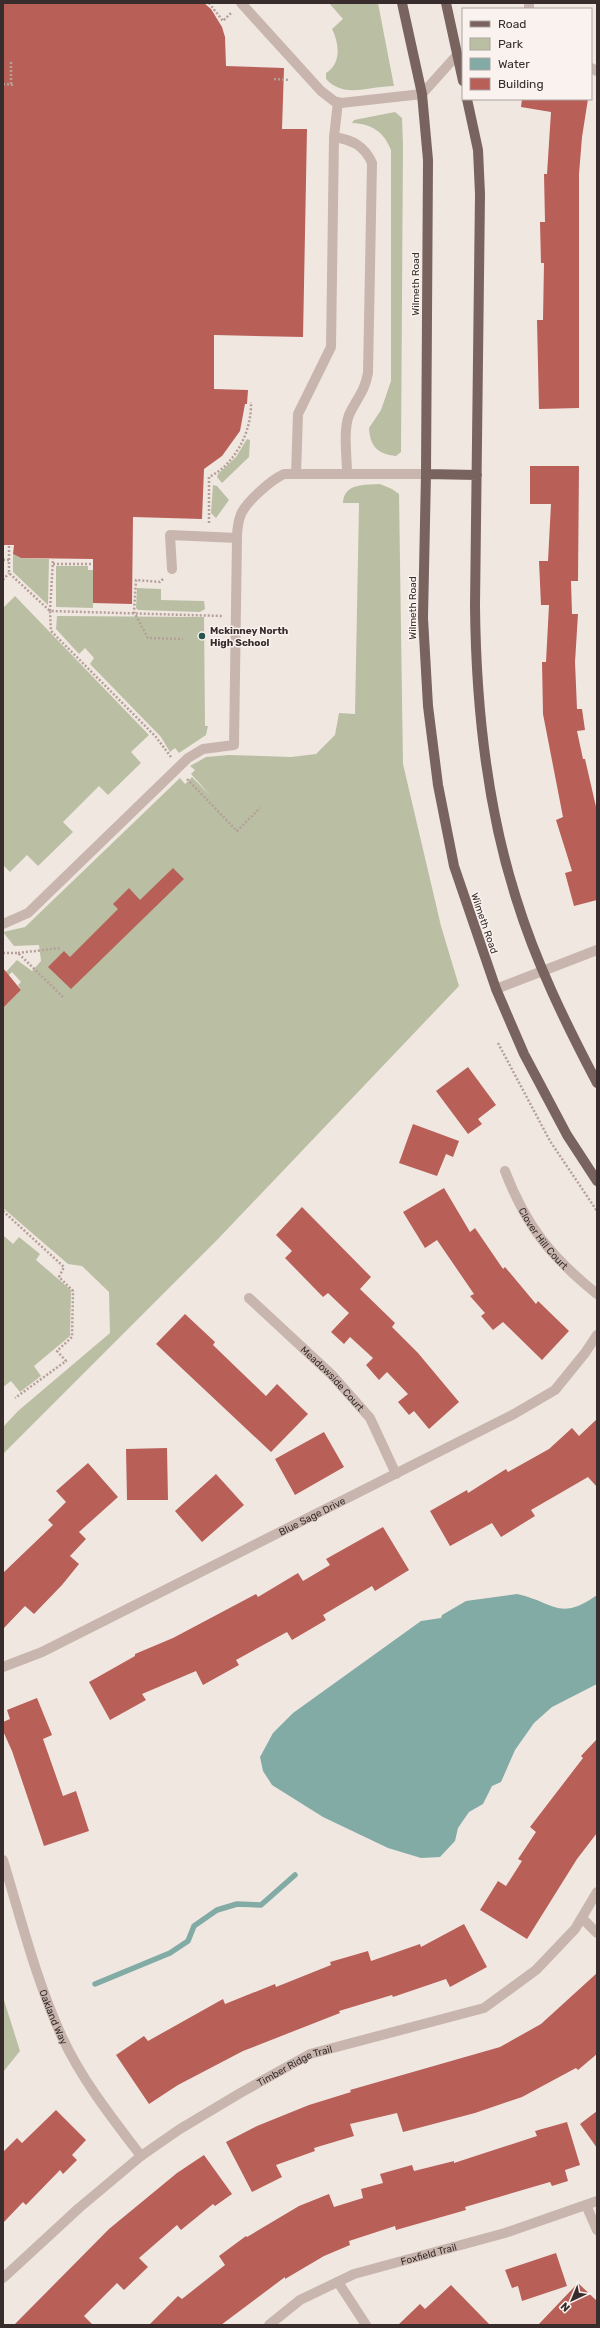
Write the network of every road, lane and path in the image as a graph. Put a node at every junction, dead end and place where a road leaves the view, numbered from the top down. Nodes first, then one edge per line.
1 (209, 3) edge
2 (402, 3) edge
3 (446, 3) edge
4 (241, 4) edge
5 (457, 55) junction
6 (11, 62) dead end
7 (462, 77) edge
8 (274, 79) dead end
9 (290, 80) dead end
10 (3, 84) edge
11 (422, 94) junction
12 (467, 100) edge
13 (338, 102) junction
14 (334, 137) junction
15 (251, 402) dead end
16 (296, 474) junction
17 (347, 474) junction
18 (426, 474) junction
19 (477, 475) junction
20 (209, 537) junction
21 (237, 538) junction
22 (9, 545) dead end
23 (53, 559) dead end
24 (3, 560) edge
25 (9, 560) junction
26 (53, 564) junction
27 (93, 564) dead end
28 (172, 569) joint
29 (9, 573) junction
30 (3, 580) edge
31 (50, 611) junction
32 (134, 612) junction
33 (236, 616) junction
34 (183, 639) dead end
35 (178, 768) junction
36 (260, 808) dead end
37 (3, 924) edge
38 (61, 948) dead end
39 (597, 950) edge
40 (3, 953) edge
41 (18, 953) junction
42 (542, 971) junction
43 (496, 989) junction
44 (63, 998) dead end
45 (498, 1043) dead end
46 (597, 1083) edge
47 (505, 1171) dead end
48 (597, 1181) edge
49 (3, 1211) edge
50 (597, 1211) edge
51 (597, 1294) edge
52 (249, 1298) dead end
53 (597, 1335) edge
54 (15, 1398) dead end
55 (396, 1474) junction
56 (3, 1667) edge
57 (3, 1860) edge
58 (597, 1892) edge
59 (582, 1918) junction
60 (597, 1933) edge
61 (141, 2156) junction
62 (597, 2201) edge
63 (586, 2205) junction
64 (597, 2230) edge
65 (3, 2278) edge
66 (338, 2282) junction
67 (269, 2325) edge
68 (366, 2325) edge

1 - 4 path
2 - 11 main road, Wilmeth Road
3 - 5 main road
4 - 13 street
5 - 7 main road
5 - 11 street
6 - 10 path
8 - 9 path
11 - 13 street
11 - 18 main road, Wilmeth Road
12 - 19 main road
13 - 14 street
14 - 16 street
14 - 17 street
15 - 20 path
16 - 17 street
16 - 21 street
17 - 18 street
18 - 19 main road
18 - 43 main road, Wilmeth Road
19 - 42 main road
20 - 21 street
20 - 28 street
21 - 33 street
22 - 25 path
23 - 26 path
24 - 25 path
25 - 29 path
26 - 27 path
26 - 31 path
28 - 32 path
29 - 30 path
29 - 31 path
31 - 32 path
31 - 35 path
32 - 33 path
32 - 34 path
33 - 35 street
35 - 36 path
35 - 37 street
38 - 41 path
39 - 42 street
40 - 41 path
41 - 44 path
42 - 43 street
42 - 46 main road
43 - 48 main road, Wilmeth Road
45 - 50 path
47 - 51 street, Clover Hill Court
49 - 54 path
52 - 55 street, Meadowside Court
53 - 55 street, Blue Sage Drive
55 - 56 street, Blue Sage Drive
57 - 61 street, Oakland Way
58 - 59 street, Timber Ridge Trail
59 - 60 street
59 - 61 street, Timber Ridge Trail
61 - 65 street, Timber Ridge Trail
62 - 63 street, Foxfield Trail
63 - 64 street
63 - 66 street, Foxfield Trail
66 - 67 street, Foxfield Trail
66 - 68 street

